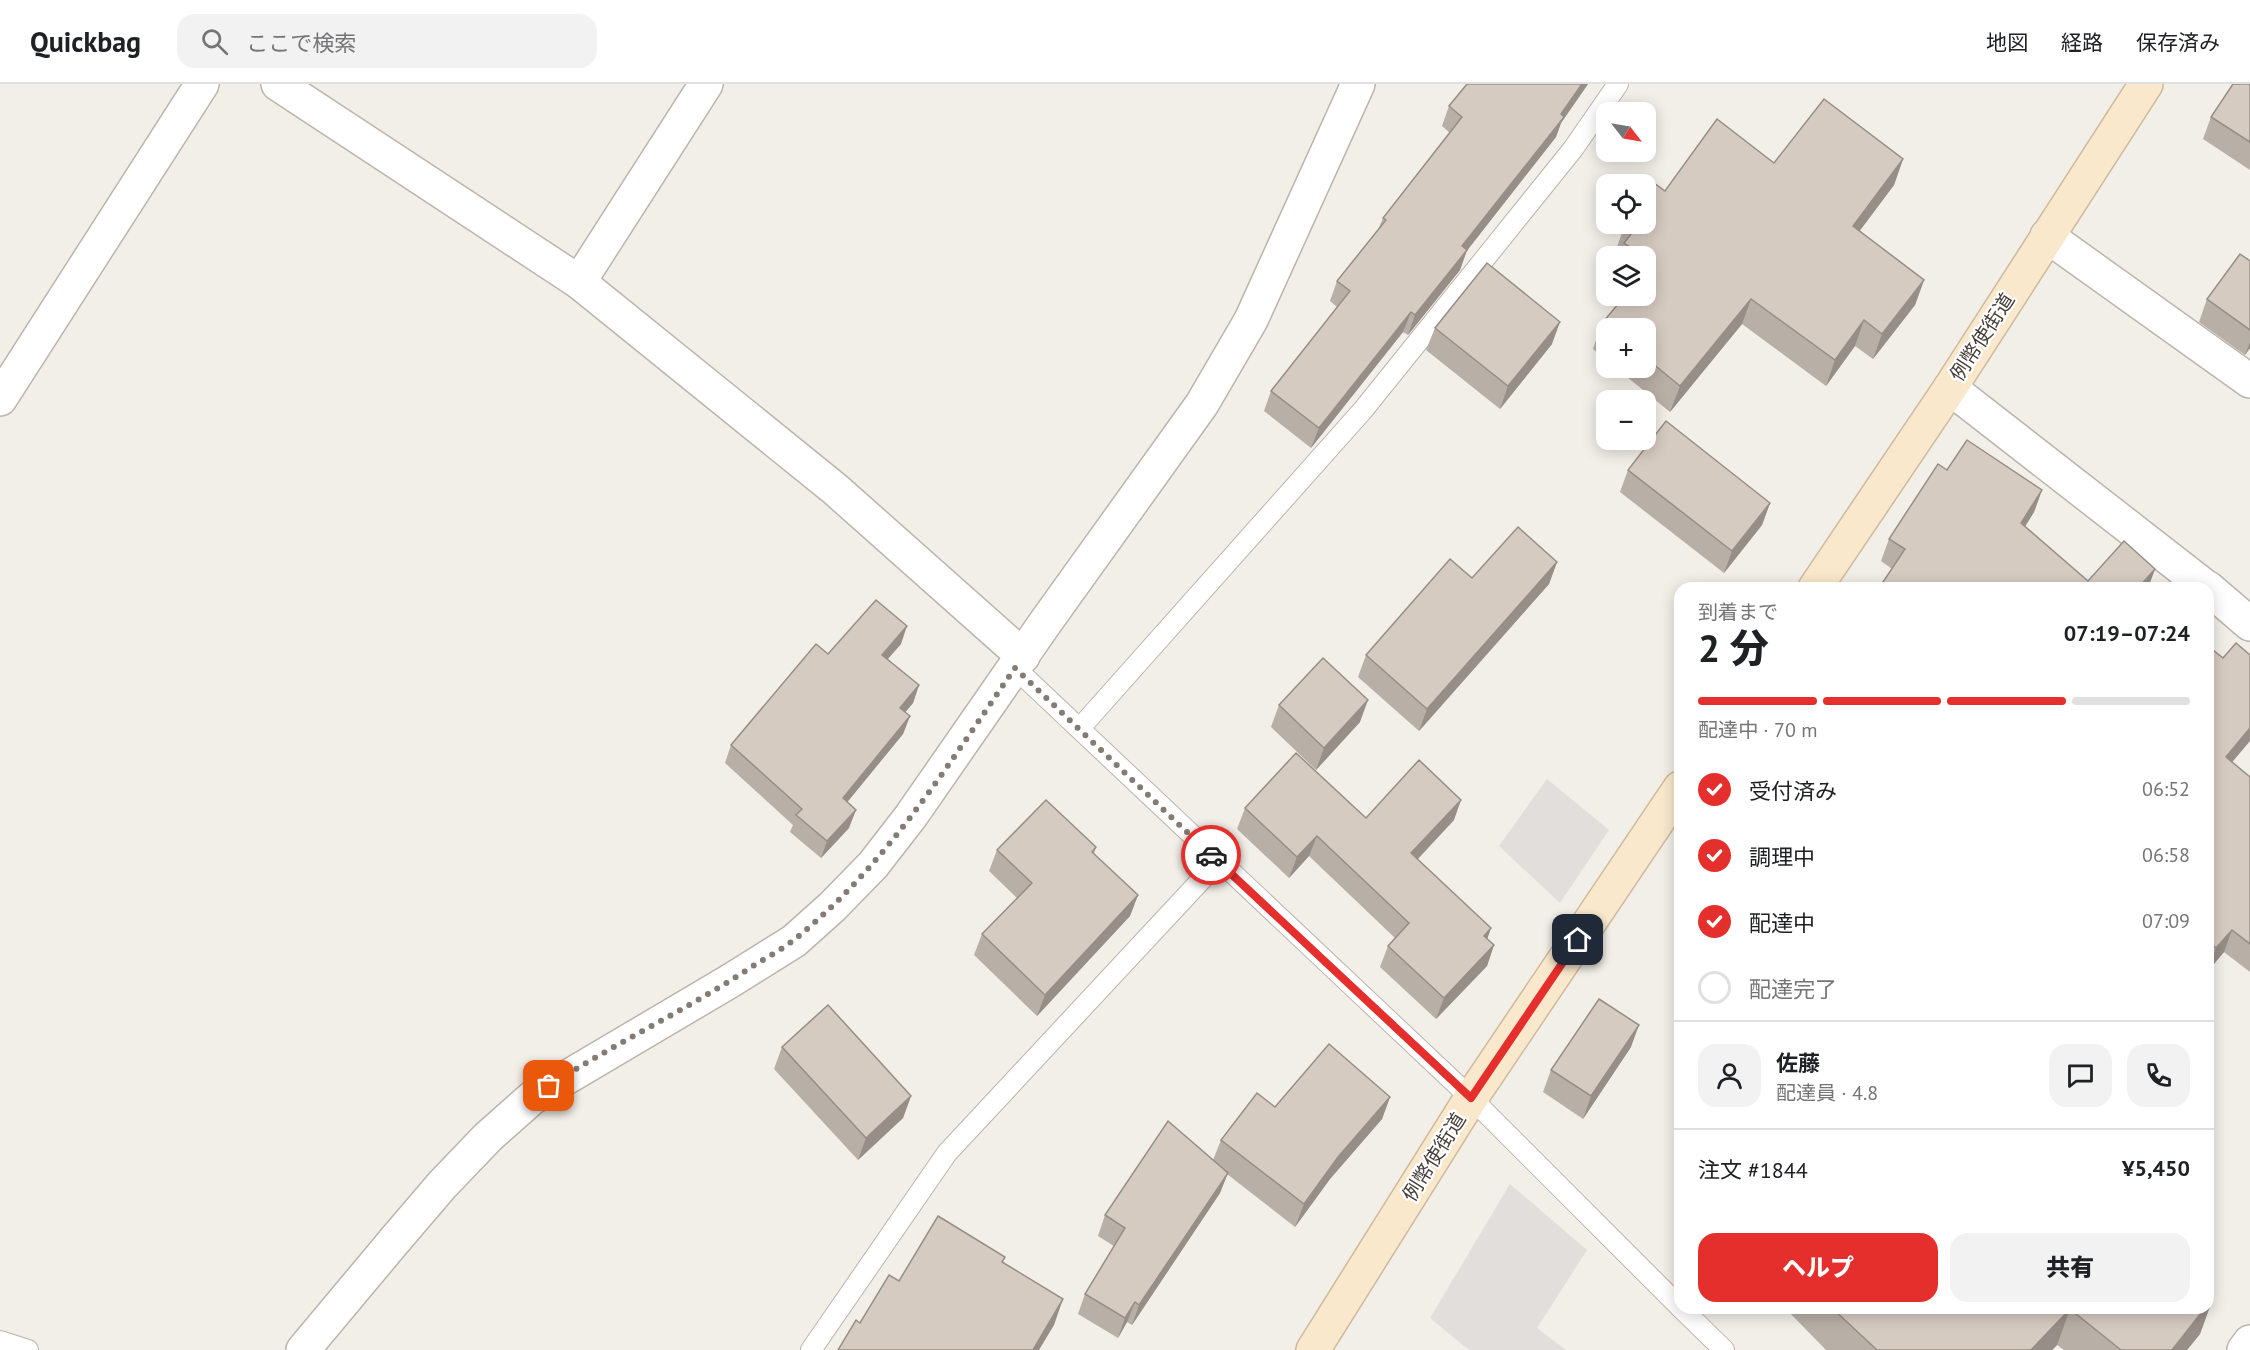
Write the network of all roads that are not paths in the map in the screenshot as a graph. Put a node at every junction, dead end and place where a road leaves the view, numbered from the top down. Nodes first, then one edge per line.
1 (202, 84) edge
2 (278, 84) edge
3 (706, 84) edge
4 (1358, 84) edge
5 (1618, 84) edge
6 (2146, 84) edge
7 (2047, 236) junction
8 (579, 282) junction
9 (2250, 381) edge
10 (1950, 388) junction
11 (0, 399) edge
12 (1819, 582) edge
13 (2200, 582) edge
14 (2214, 593) edge
15 (2250, 624) edge
16 (1019, 662) junction
17 (1080, 728) junction
18 (1674, 797) edge
19 (1218, 862) junction
20 (1471, 1098) junction
21 (1674, 1300) edge
22 (1688, 1314) edge
23 (0, 1341) edge
24 (2250, 1342) edge
25 (28, 1350) edge
26 (303, 1350) edge
27 (811, 1350) edge
28 (1313, 1350) edge
29 (1724, 1350) edge
30 (2244, 1350) edge

1 - 11 street
2 - 8 street
3 - 8 street
4 - 16 street
5 - 17 lane
6 - 7 main road, 例幣使街道
7 - 9 street
7 - 10 main road, 例幣使街道
8 - 16 street
10 - 12 main road, 例幣使街道
10 - 13 street
14 - 15 street
16 - 17 lane
16 - 26 street
17 - 19 lane
18 - 20 main road, 例幣使街道
19 - 20 lane
19 - 27 lane
20 - 21 lane
20 - 28 main road, 例幣使街道
22 - 29 lane
23 - 25 lane
24 - 30 street

